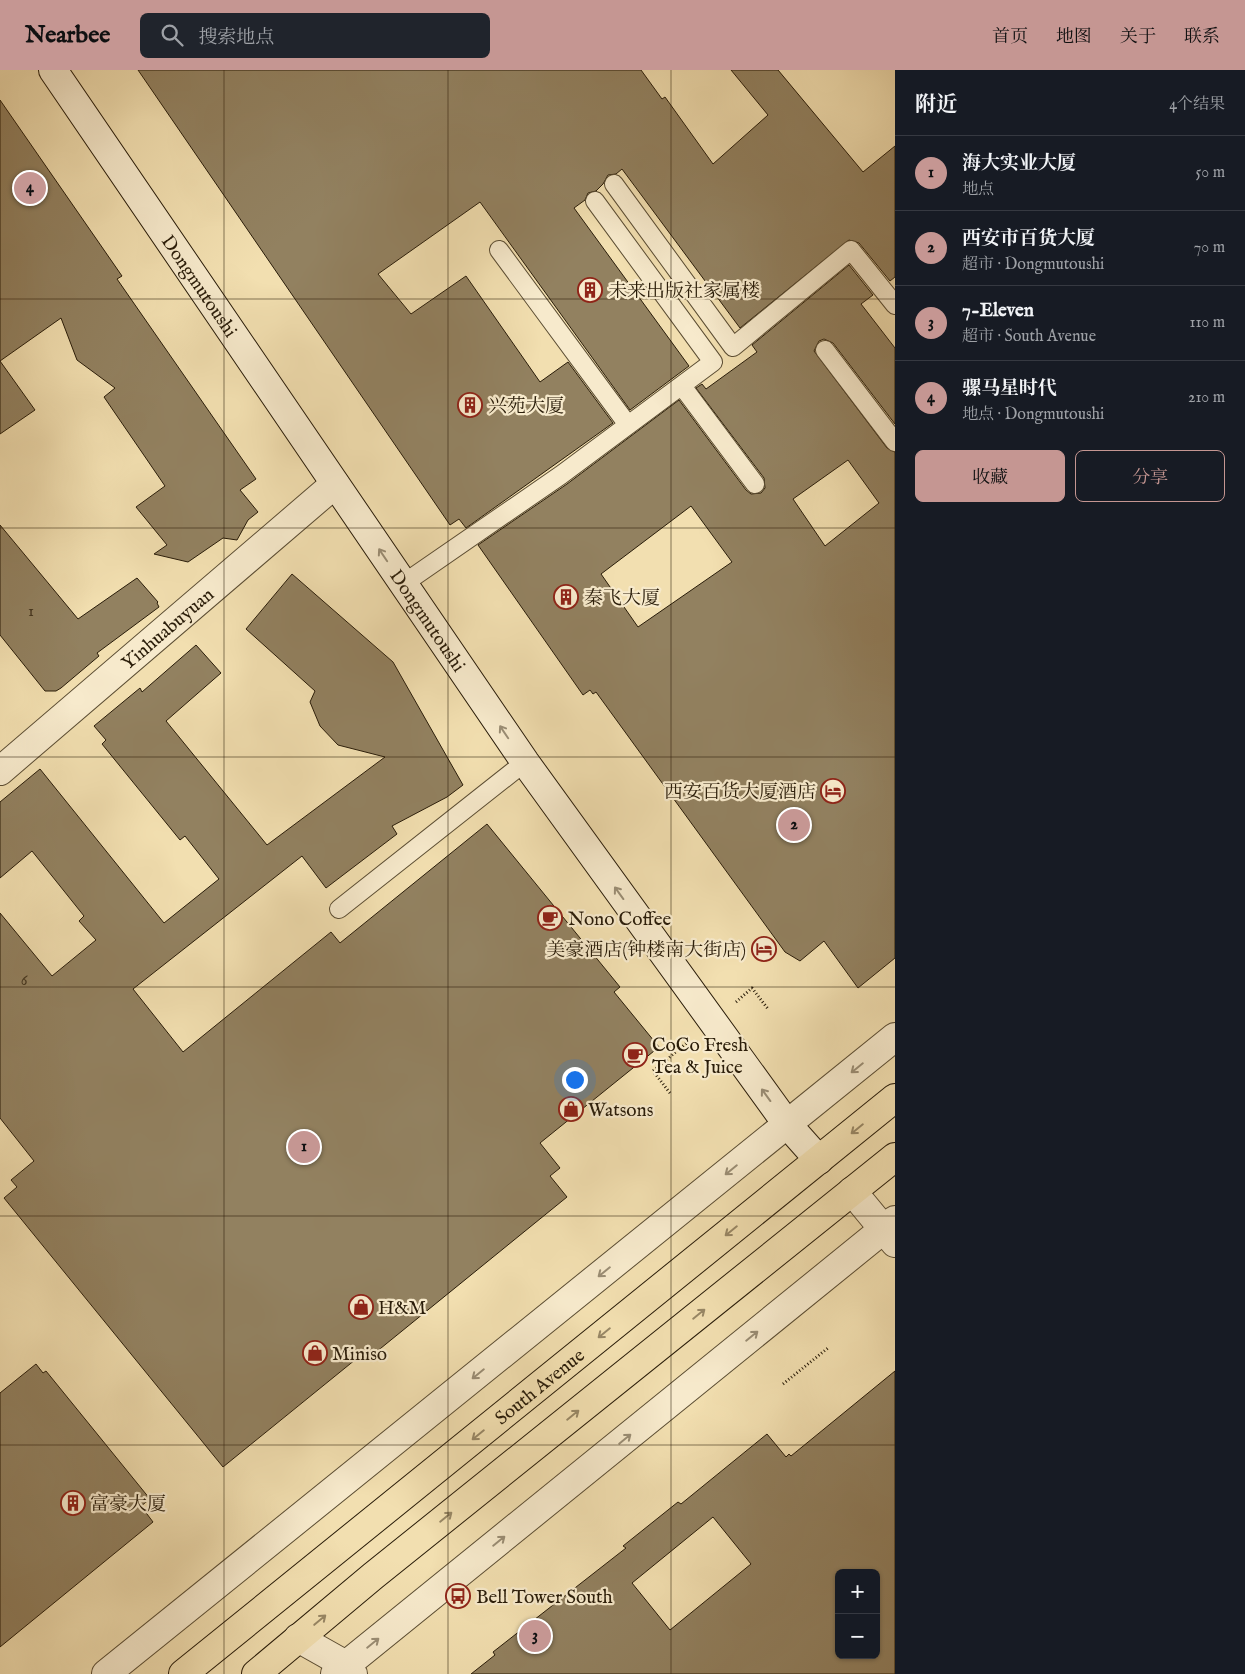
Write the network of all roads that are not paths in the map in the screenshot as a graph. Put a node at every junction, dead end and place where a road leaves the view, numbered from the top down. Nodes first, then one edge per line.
1 (53, 70) edge
2 (614, 184) dead end
3 (595, 202) dead end
4 (499, 250) dead end
5 (895, 305) edge
6 (825, 350) dead end
7 (682, 386) junction
8 (628, 425) junction
9 (895, 442) edge
10 (335, 484) junction
11 (755, 484) dead end
12 (403, 584) junction
13 (525, 762) junction
14 (0, 771) edge
15 (339, 909) dead end
16 (895, 1037) edge
17 (895, 1098) edge
18 (787, 1124) junction
19 (895, 1157) edge
20 (819, 1160) junction
21 (852, 1191) junction
22 (891, 1231) edge
23 (298, 1638) junction
24 (345, 1671) edge
25 (106, 1674) edge
26 (182, 1674) edge
27 (256, 1674) edge

1 - 10 street, Dongmutoushi
2 - 5 lane
3 - 7 lane
4 - 8 lane
6 - 9 lane
7 - 8 lane
7 - 11 lane
8 - 12 lane
12 -> 10 street, Dongmutoushi
10 - 14 street, Yinhuabuyuan
13 -> 12 street, Dongmutoushi
13 - 15 lane
18 -> 13 street, Dongmutoushi
16 -> 18 street
17 -> 20 main road, South Avenue
18 - 20 street, Dongmutoushi
18 -> 25 street
19 - 21 main road
20 -> 26 main road, South Avenue
21 - 22 street
23 -> 21 main road
24 -> 22 street
23 - 24 street
23 - 27 main road

